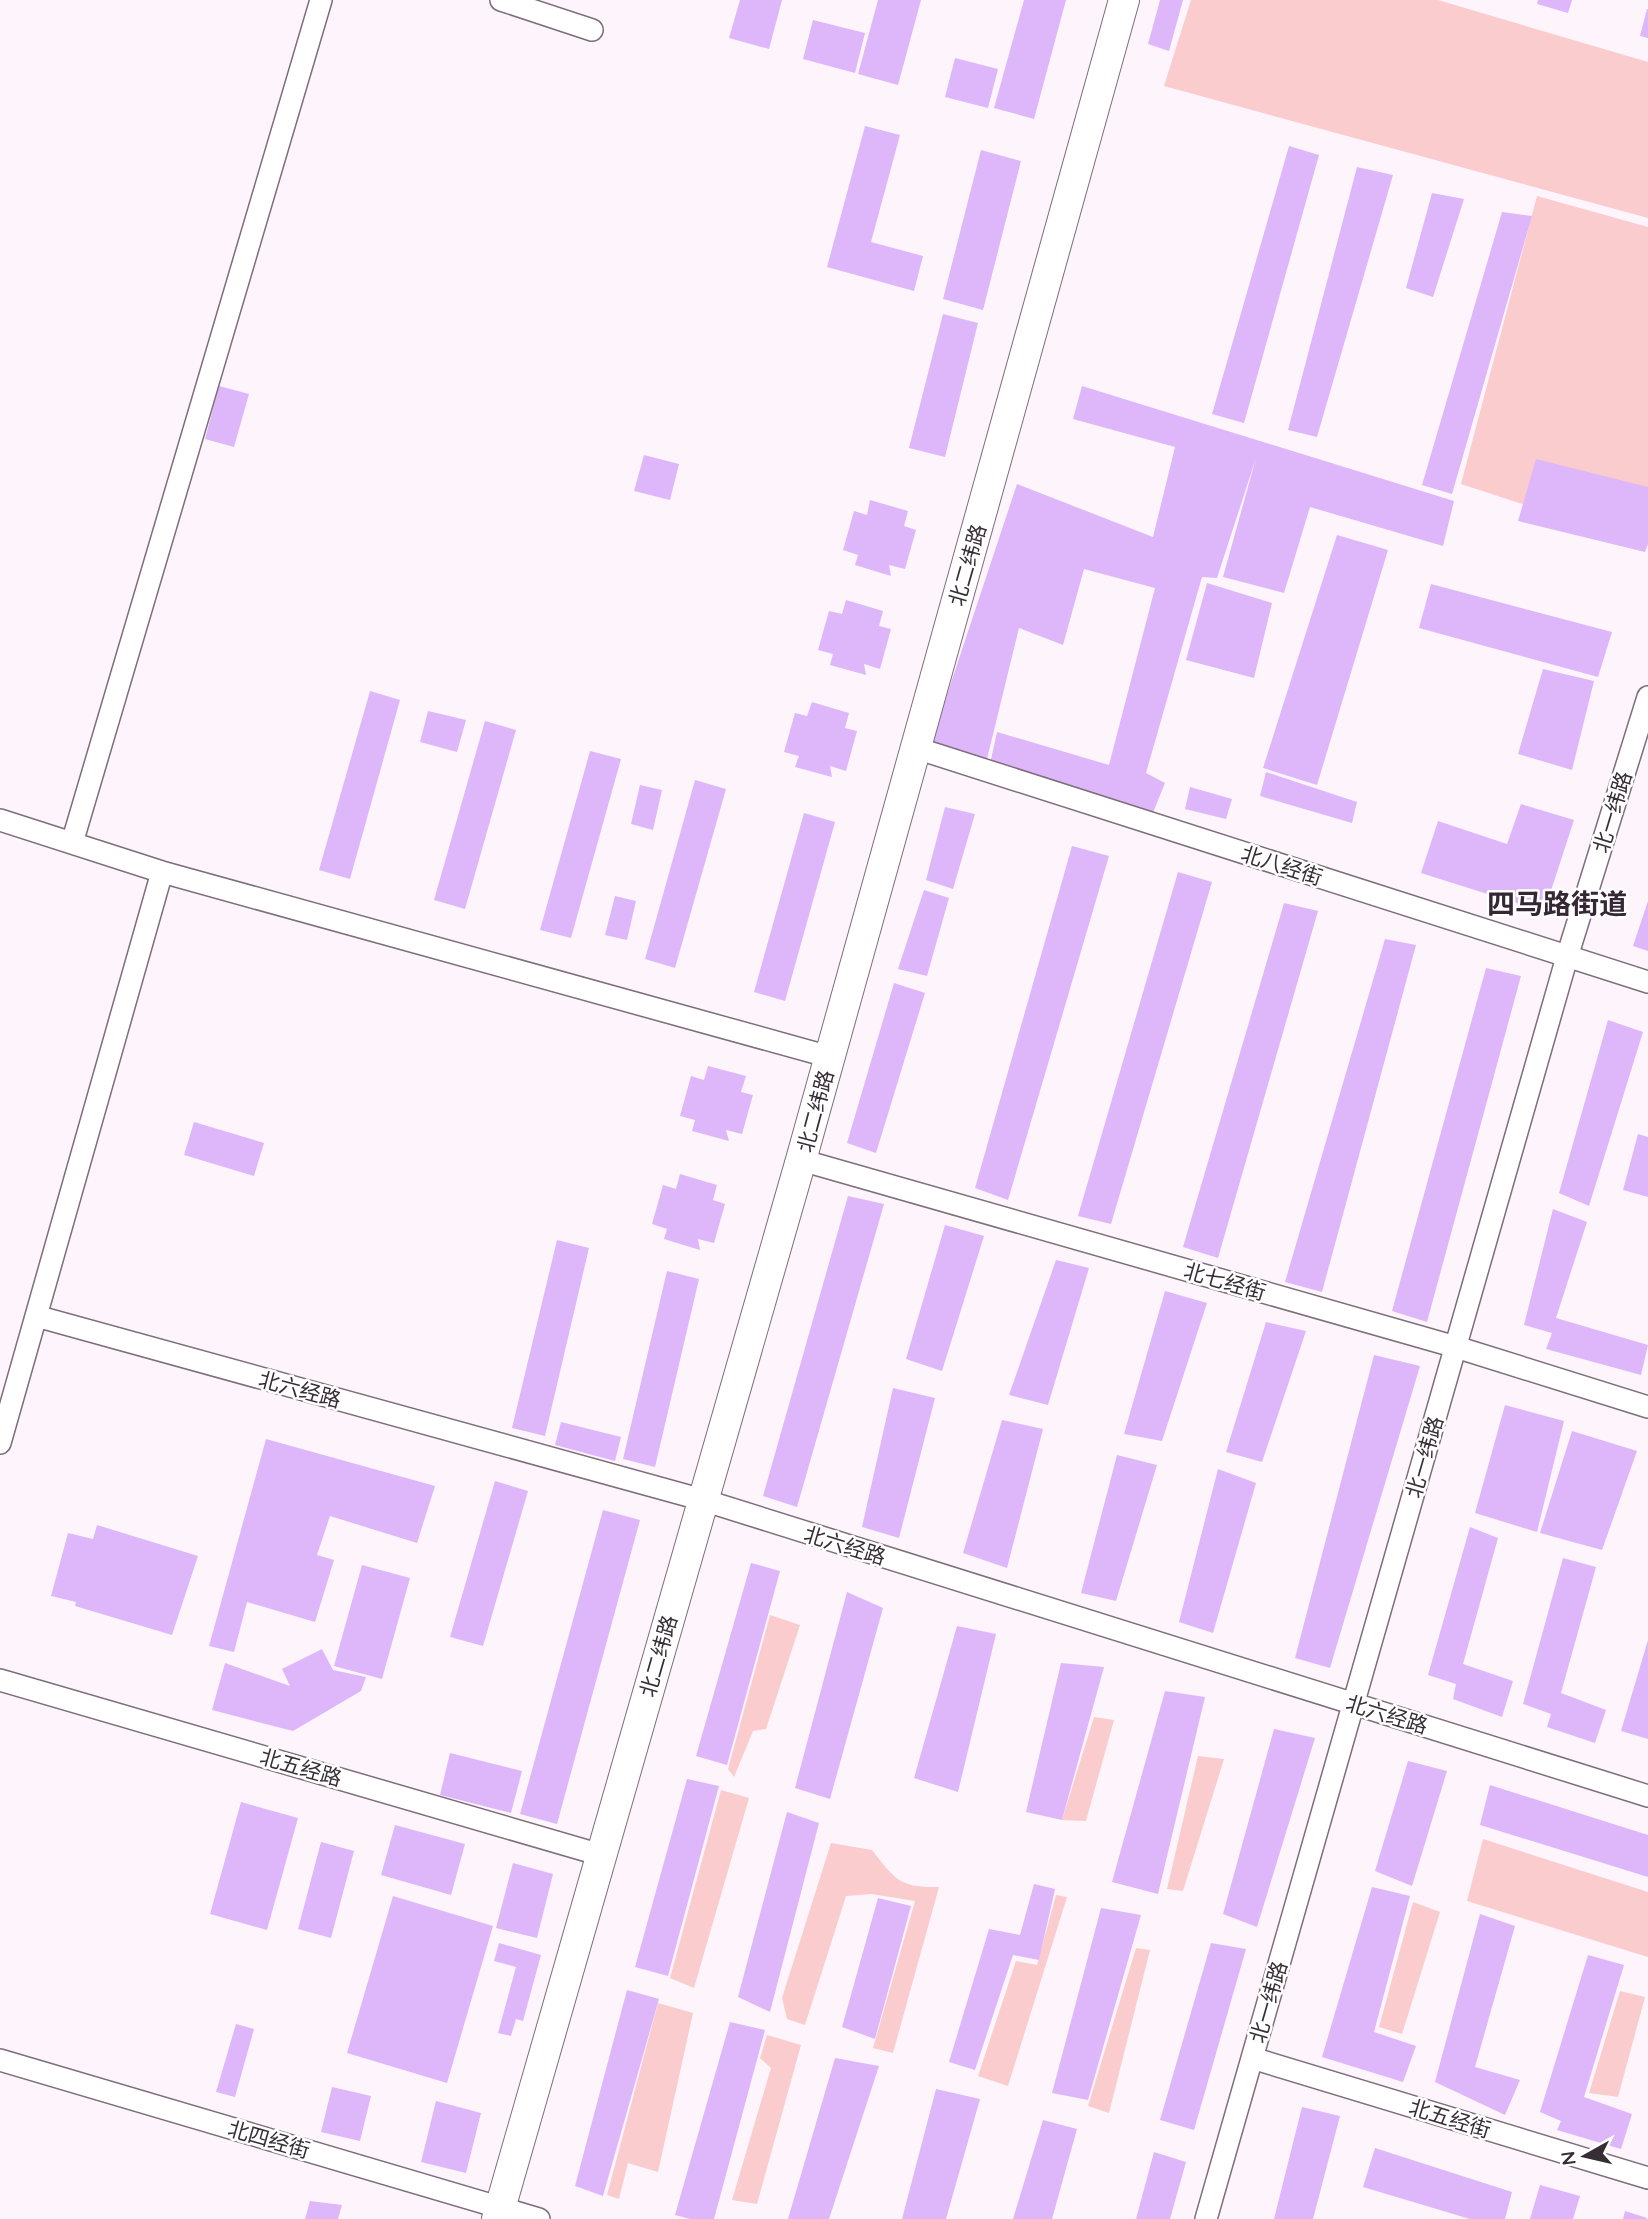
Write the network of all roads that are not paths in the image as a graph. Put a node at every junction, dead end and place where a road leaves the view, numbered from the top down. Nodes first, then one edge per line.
1 (321, 0) edge
2 (501, 0) edge
3 (1124, 0) edge
4 (592, 30) dead end
5 (1648, 697) edge
6 (916, 748) junction
7 (0, 820) edge
8 (72, 843) junction
9 (162, 872) junction
10 (1567, 957) junction
11 (1648, 982) edge
12 (830, 1058) junction
13 (801, 1160) junction
14 (36, 1316) junction
15 (1456, 1347) junction
16 (1648, 1407) edge
17 (0, 1443) edge
18 (703, 1500) junction
19 (0, 1680) edge
20 (1353, 1703) junction
21 (1648, 1796) edge
22 (601, 1855) junction
23 (1252, 2057) junction
24 (0, 2060) edge
25 (1648, 2178) edge
26 (498, 2213) edge
27 (539, 2219) edge
28 (1206, 2219) edge

1 - 8 street
2 - 4 street
3 - 6 street, 北二纬路
5 - 10 street, 北一纬路
6 - 10 street, 北八经街
6 - 12 street, 北二纬路
7 - 8 street
8 - 9 street
9 - 12 street
9 - 14 street
10 - 11 street, 北八经街
10 - 15 street, 北一纬路
12 - 13 street, 北二纬路
13 - 15 street, 北七经街
13 - 18 street, 北二纬路
14 - 17 street
14 - 18 street, 北六经路
15 - 16 street, 北七经街
15 - 20 street, 北一纬路
18 - 20 street, 北六经路
18 - 22 street, 北二纬路
19 - 22 street, 北五经路
20 - 21 street, 北六经路
20 - 23 street, 北一纬路
22 - 26 street, 北二纬路
23 - 25 street, 北五经街
23 - 28 street, 北一纬路
24 - 26 street, 北四经街
26 - 27 street, 北四经街

